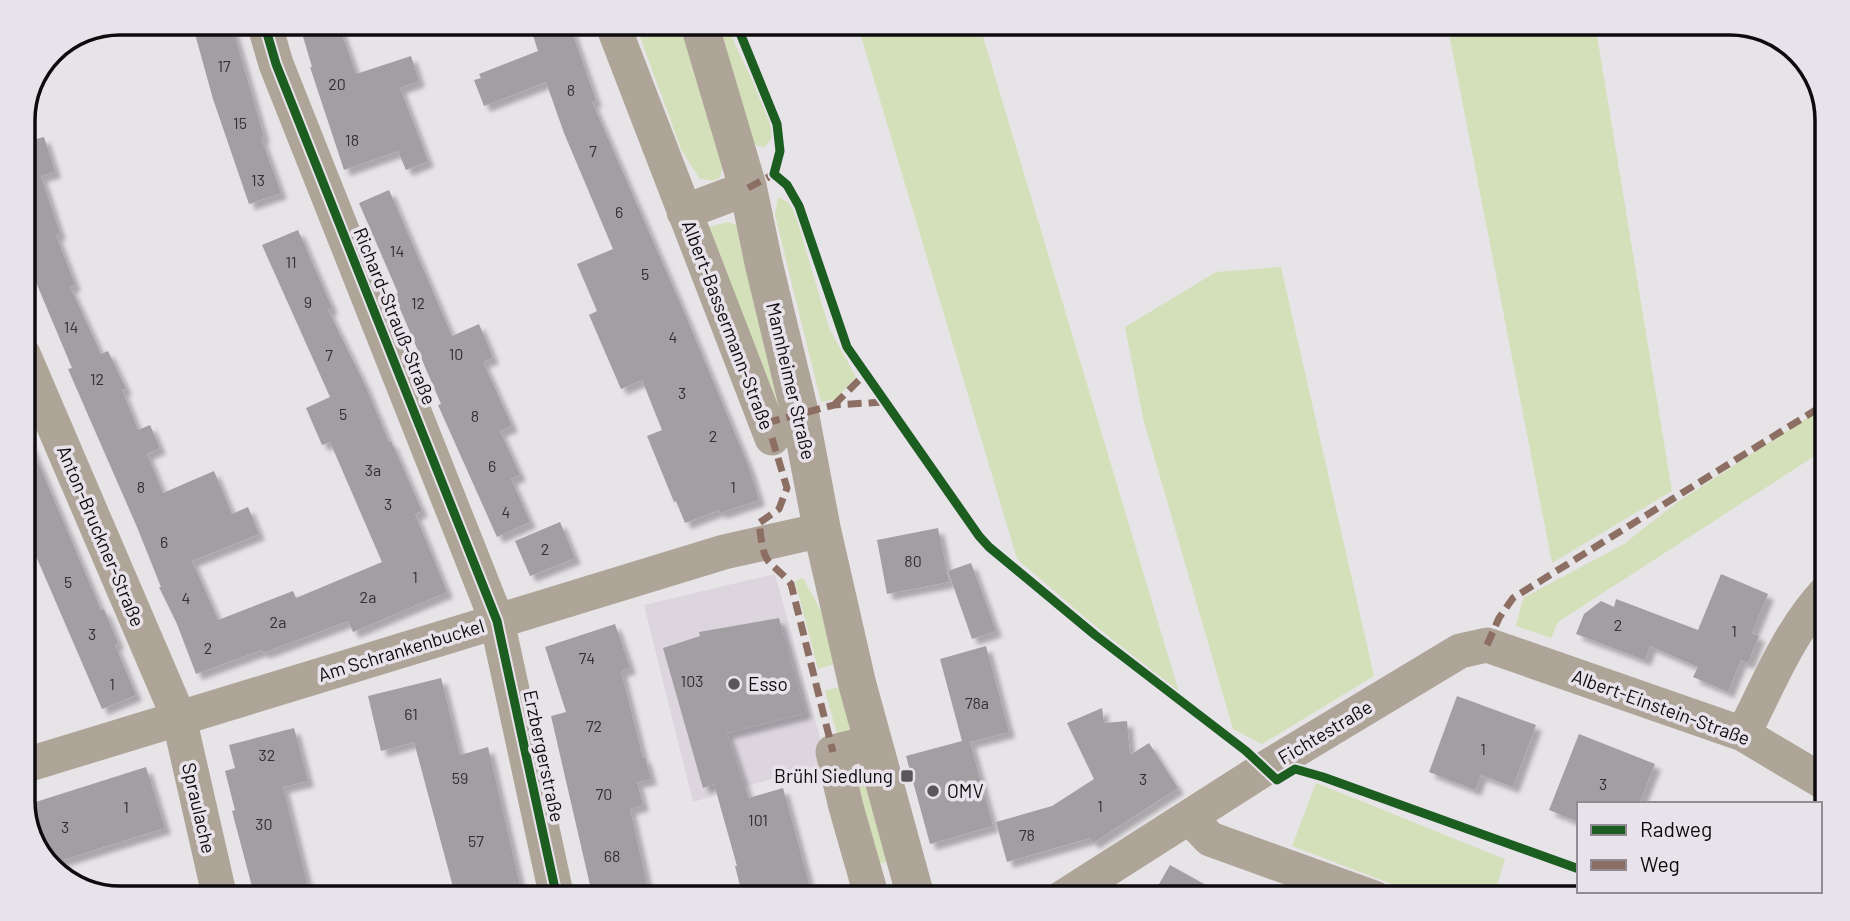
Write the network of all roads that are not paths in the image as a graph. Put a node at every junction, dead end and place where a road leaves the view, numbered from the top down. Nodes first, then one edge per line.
1 (268, 35) edge
2 (617, 35) edge
3 (703, 35) edge
4 (748, 188) junction
5 (684, 212) junction
6 (35, 382) edge
7 (766, 423) dead end
8 (822, 530) junction
9 (1815, 604) edge
10 (497, 621) junction
11 (1487, 645) joint
12 (179, 718) junction
13 (1743, 734) junction
14 (874, 742) junction
15 (35, 762) edge
16 (1815, 778) edge
17 (1189, 818) junction
18 (217, 886) edge
19 (554, 886) edge
20 (869, 886) edge
21 (913, 886) edge
22 (1081, 886) edge
23 (1341, 886) edge

1 - 10 street, Richard-Strauß-Straße
2 - 5 street, Albert-Bassermann-Straße
3 - 4 main road, Mannheimer Straße
4 - 5 street, Albert-Bassermann-Straße
4 - 8 main road, Mannheimer Straße
5 - 7 street, Albert-Bassermann-Straße
6 - 12 street, Anton-Bruckner-Straße
8 - 10 street, Am Schrankenbuckel
8 - 14 main road, Mannheimer Straße
9 - 13 street
10 - 12 street, Am Schrankenbuckel
10 - 19 street, Erzbergerstraße
11 - 13 street, Albert-Einstein-Straße
11 - 17 street, Fichtestraße
12 - 15 street, Am Schrankenbuckel
12 - 18 street, Spraulache
13 - 16 street, Albert-Einstein-Straße
14 - 20 street
14 - 21 main road, Mannheimer Straße
17 - 22 street, Fichtestraße
17 - 23 street

